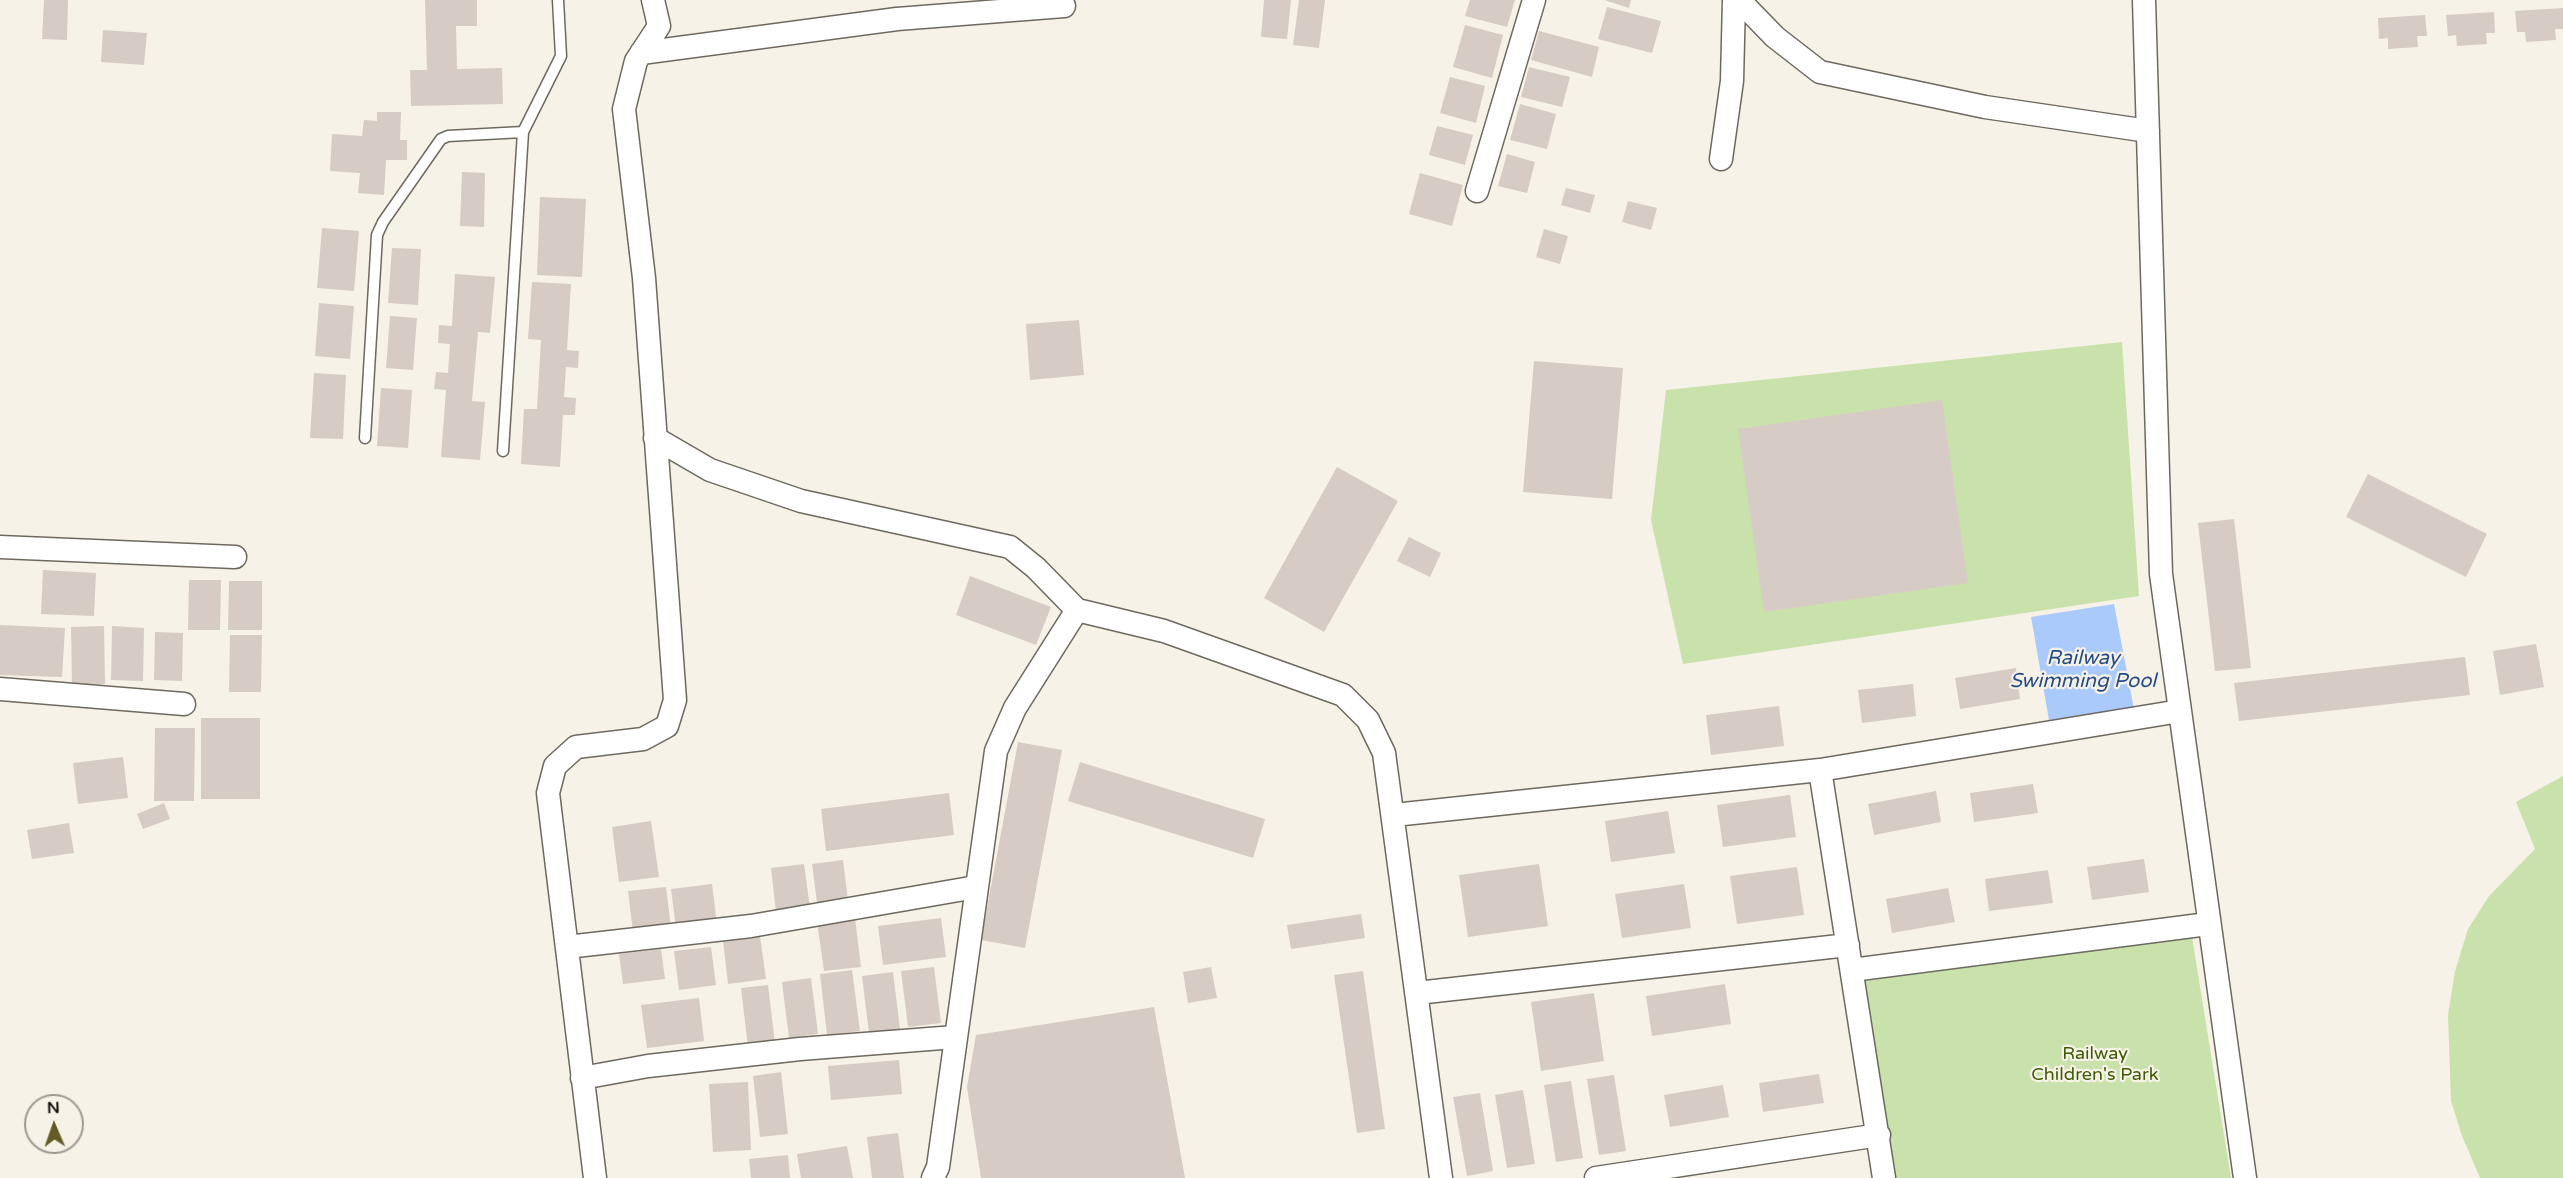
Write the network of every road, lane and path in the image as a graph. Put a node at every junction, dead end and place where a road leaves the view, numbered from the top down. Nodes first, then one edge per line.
1 (558, 0) edge
2 (653, 0) edge
3 (1534, 0) edge
4 (1734, 0) edge
5 (1739, 0) edge
6 (2147, 1) edge
7 (1064, 6) dead end
8 (895, 10) edge
9 (641, 53) junction
10 (2148, 131) junction
11 (523, 132) junction
12 (1721, 159) dead end
13 (1477, 191) dead end
14 (365, 438) dead end
15 (655, 438) junction
16 (503, 451) dead end
17 (0, 547) edge
18 (235, 557) dead end
19 (1077, 610) junction
20 (0, 689) edge
21 (184, 704) dead end
22 (2180, 711) junction
23 (1820, 770) junction
24 (1394, 815) junction
25 (976, 887) junction
26 (2208, 924) junction
27 (1848, 945) junction
28 (567, 947) junction
29 (1852, 970) junction
30 (1417, 993) junction
31 (955, 1037) junction
32 (582, 1078) junction
33 (1879, 1135) junction
34 (595, 1178) edge
35 (933, 1178) edge
36 (1441, 1178) edge
37 (1596, 1178) edge
38 (1884, 1178) edge
39 (2245, 1178) edge

1 - 11 lane
2 - 9 street
3 - 13 street
4 - 12 street
5 - 10 street
6 - 10 street
7 - 8 street
8 - 9 street
9 - 15 street
10 - 22 street
11 - 14 lane
11 - 16 lane
15 - 19 street
15 - 28 street
17 - 18 street
19 - 24 street
19 - 25 street
20 - 21 street
22 - 23 street
22 - 26 street
23 - 24 street
23 - 27 street
24 - 30 street
25 - 28 street
25 - 31 street
26 - 29 street
26 - 39 street
27 - 29 street
27 - 30 street
28 - 32 street
29 - 33 street
30 - 36 street
31 - 32 street
31 - 35 street
32 - 34 street
33 - 37 street
33 - 38 street

